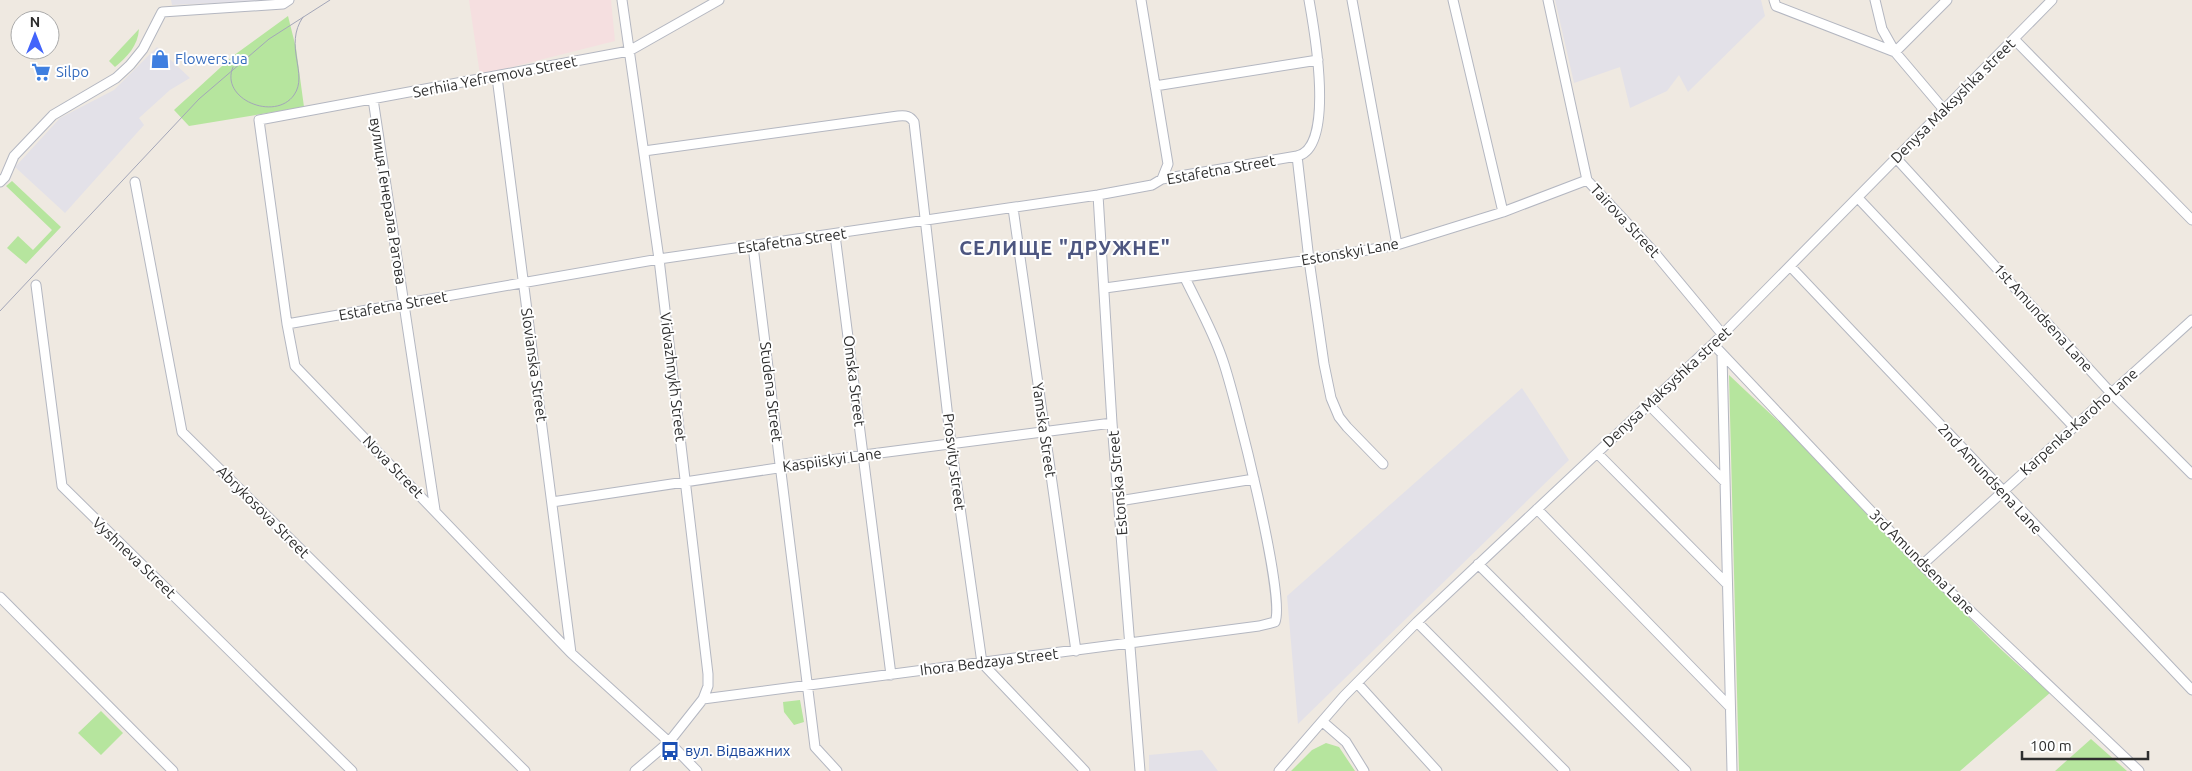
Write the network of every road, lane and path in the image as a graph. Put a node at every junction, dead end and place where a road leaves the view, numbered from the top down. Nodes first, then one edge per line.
1 (289, 0) edge
2 (622, 0) edge
3 (719, 0) edge
4 (1141, 0) edge
5 (1309, 0) edge
6 (1352, 0) edge
7 (1454, 0) edge
8 (1548, 0) edge
9 (1875, 0) edge
10 (1947, 0) edge
11 (2052, 0) edge
12 (1775, 3) edge
13 (2014, 39) junction
14 (629, 51) junction
15 (1895, 52) junction
16 (1318, 60) junction
17 (497, 77) junction
18 (1155, 86) junction
19 (372, 99) junction
20 (1945, 110) junction
21 (259, 120) joint
22 (644, 151) junction
23 (1297, 156) junction
24 (1896, 158) junction
25 (1162, 179) junction
26 (1587, 180) junction
27 (0, 182) edge
28 (135, 182) dead end
29 (1098, 195) junction
30 (1858, 198) junction
31 (1013, 208) junction
32 (1503, 212) junction
33 (2192, 220) edge
34 (926, 222) junction
35 (835, 235) junction
36 (1397, 245) junction
37 (753, 246) junction
38 (658, 259) junction
39 (1308, 260) junction
40 (1790, 266) junction
41 (1185, 278) junction
42 (523, 282) junction
43 (36, 285) dead end
44 (1105, 288) junction
45 (404, 304) junction
46 (2192, 320) edge
47 (286, 324) junction
48 (1723, 335) junction
49 (1714, 344) junction
50 (1722, 354) junction
51 (2111, 393) junction
52 (1649, 405) junction
53 (1112, 423) junction
54 (2074, 427) junction
55 (1044, 431) junction
56 (951, 444) junction
57 (1597, 453) junction
58 (864, 455) junction
59 (1383, 464) dead end
60 (780, 467) junction
61 (2192, 474) edge
62 (1254, 479) junction
63 (686, 482) junction
64 (1725, 482) junction
65 (2002, 492) junction
66 (1119, 501) junction
67 (552, 502) junction
68 (1537, 509) junction
69 (435, 510) junction
70 (1478, 564) junction
71 (1922, 565) junction
72 (1728, 584) junction
73 (0, 597) edge
74 (1417, 622) junction
75 (1130, 643) junction
76 (1076, 651) junction
77 (571, 653) junction
78 (982, 663) junction
79 (892, 675) junction
80 (1357, 684) junction
81 (806, 687) junction
82 (2192, 690) edge
83 (703, 699) junction
84 (1730, 707) junction
85 (1323, 722) junction
86 (670, 742) junction
87 (173, 771) edge
88 (352, 771) edge
89 (525, 771) edge
90 (635, 771) edge
91 (697, 771) edge
92 (837, 771) edge
93 (1085, 771) edge
94 (1140, 771) edge
95 (1279, 771) edge
96 (1364, 771) edge
97 (1437, 771) edge
98 (1564, 771) edge
99 (1686, 771) edge
100 (1732, 771) edge
101 (2139, 771) edge

1 - 27 street
2 - 14 street, Vidvazhnykh Street
3 - 14 street, Serhiia Yefremova Street
4 - 18 street
5 - 16 street
6 - 36 street
7 - 32 street
8 - 26 street, Tairova Street
9 - 15 street
10 - 15 street
11 - 13 street, Denysa Maksyshka street
12 - 15 street
13 - 20 street, Denysa Maksyshka street
13 - 33 street
14 - 17 street, Serhiia Yefremova Street
14 - 22 street, Vidvazhnykh Street
15 - 20 street
16 - 18 street
16 - 23 street
17 - 19 street, Serhiia Yefremova Street
17 - 42 street, Slovianska Street
18 - 25 street
19 - 21 street, Serhiia Yefremova Street
19 - 45 street, вулиця Генерала Ратова
20 - 24 street, Denysa Maksyshka street
21 - 47 street, Nova Street
22 - 34 street, Prosvity street
22 - 38 street, Vidvazhnykh Street
23 - 25 street, Estafetna Street
23 - 39 street
24 - 30 street, Denysa Maksyshka street
24 - 51 street, 1st Amundsena Lane
25 - 29 street, Estafetna Street
26 - 32 street, Estonskyi Lane
26 - 48 street, Tairova Street
28 - 89 street, Abrykosova Street
29 - 31 street, Estafetna Street
29 - 44 street, Estonska Street
30 - 40 street, Denysa Maksyshka street
30 - 54 street
31 - 34 street, Estafetna Street
31 - 55 street, Yamska Street
32 - 36 street, Estonskyi Lane
34 - 35 street, Estafetna Street
34 - 56 street, Prosvity street
35 - 37 street, Estafetna Street
35 - 58 street, Omska Street
36 - 39 street, Estonskyi Lane
37 - 38 street, Estafetna Street
37 - 60 street, Studena Street
38 - 42 street, Estafetna Street
38 - 63 street, Vidvazhnykh Street
39 - 41 street, Estonskyi Lane
39 - 59 street
40 - 48 street, Denysa Maksyshka street
40 - 65 street, 2nd Amundsena Lane
41 - 44 street, Estonskyi Lane
41 - 62 street
42 - 45 street, Estafetna Street
42 - 67 street, Slovianska Street
43 - 88 street, Vyshneva Street
44 - 53 street, Estonska Street
45 - 47 street, Estafetna Street
45 - 69 street, вулиця Генерала Ратова
46 - 51 street, Karpenka-Karoho Lane
47 - 69 street, Nova Street
48 - 49 street, Denysa Maksyshka street
49 - 50 street, 3rd Amundsena Lane
49 - 52 street, Denysa Maksyshka street
50 - 64 street
50 - 71 street, 3rd Amundsena Lane
51 - 54 street, Karpenka-Karoho Lane
51 - 61 street, 1st Amundsena Lane
52 - 57 street, Denysa Maksyshka street
52 - 64 street
53 - 55 street, Kaspiiskyi Lane
53 - 66 street, Estonska Street
54 - 65 street, Karpenka-Karoho Lane
55 - 56 street, Kaspiiskyi Lane
55 - 76 street, Yamska Street
56 - 58 street, Kaspiiskyi Lane
56 - 78 street, Prosvity street
57 - 68 street, Denysa Maksyshka street
57 - 72 street
58 - 60 street, Kaspiiskyi Lane
58 - 79 street, Omska Street
60 - 63 street, Kaspiiskyi Lane
60 - 81 street, Studena Street
62 - 66 street
62 - 75 street, Ihora Bedzaya Street
63 - 67 street, Kaspiiskyi Lane
63 - 83 street, Vidvazhnykh Street
64 - 72 street
65 - 71 street, Karpenka-Karoho Lane
65 - 82 street, 2nd Amundsena Lane
66 - 75 street, Estonska Street
67 - 77 street, Slovianska Street
68 - 70 street, Denysa Maksyshka street
68 - 84 street
69 - 77 street, Nova Street
70 - 74 street, Denysa Maksyshka street
70 - 99 street
71 - 101 street, 3rd Amundsena Lane
72 - 84 street
73 - 87 street
74 - 80 street, Denysa Maksyshka street
74 - 98 street
75 - 76 street, Ihora Bedzaya Street
75 - 94 street, Estonska Street
76 - 78 street, Ihora Bedzaya Street
77 - 86 street, Nova Street
78 - 79 street, Ihora Bedzaya Street
78 - 93 street
79 - 81 street, Ihora Bedzaya Street
80 - 85 street, Denysa Maksyshka street
80 - 97 street
81 - 83 street, Ihora Bedzaya Street
81 - 92 street, Studena Street
83 - 86 street, Vidvazhnykh Street
84 - 100 street
85 - 95 street, Denysa Maksyshka street
85 - 96 street
86 - 90 street, Vidvazhnykh Street
86 - 91 street, Nova Street

